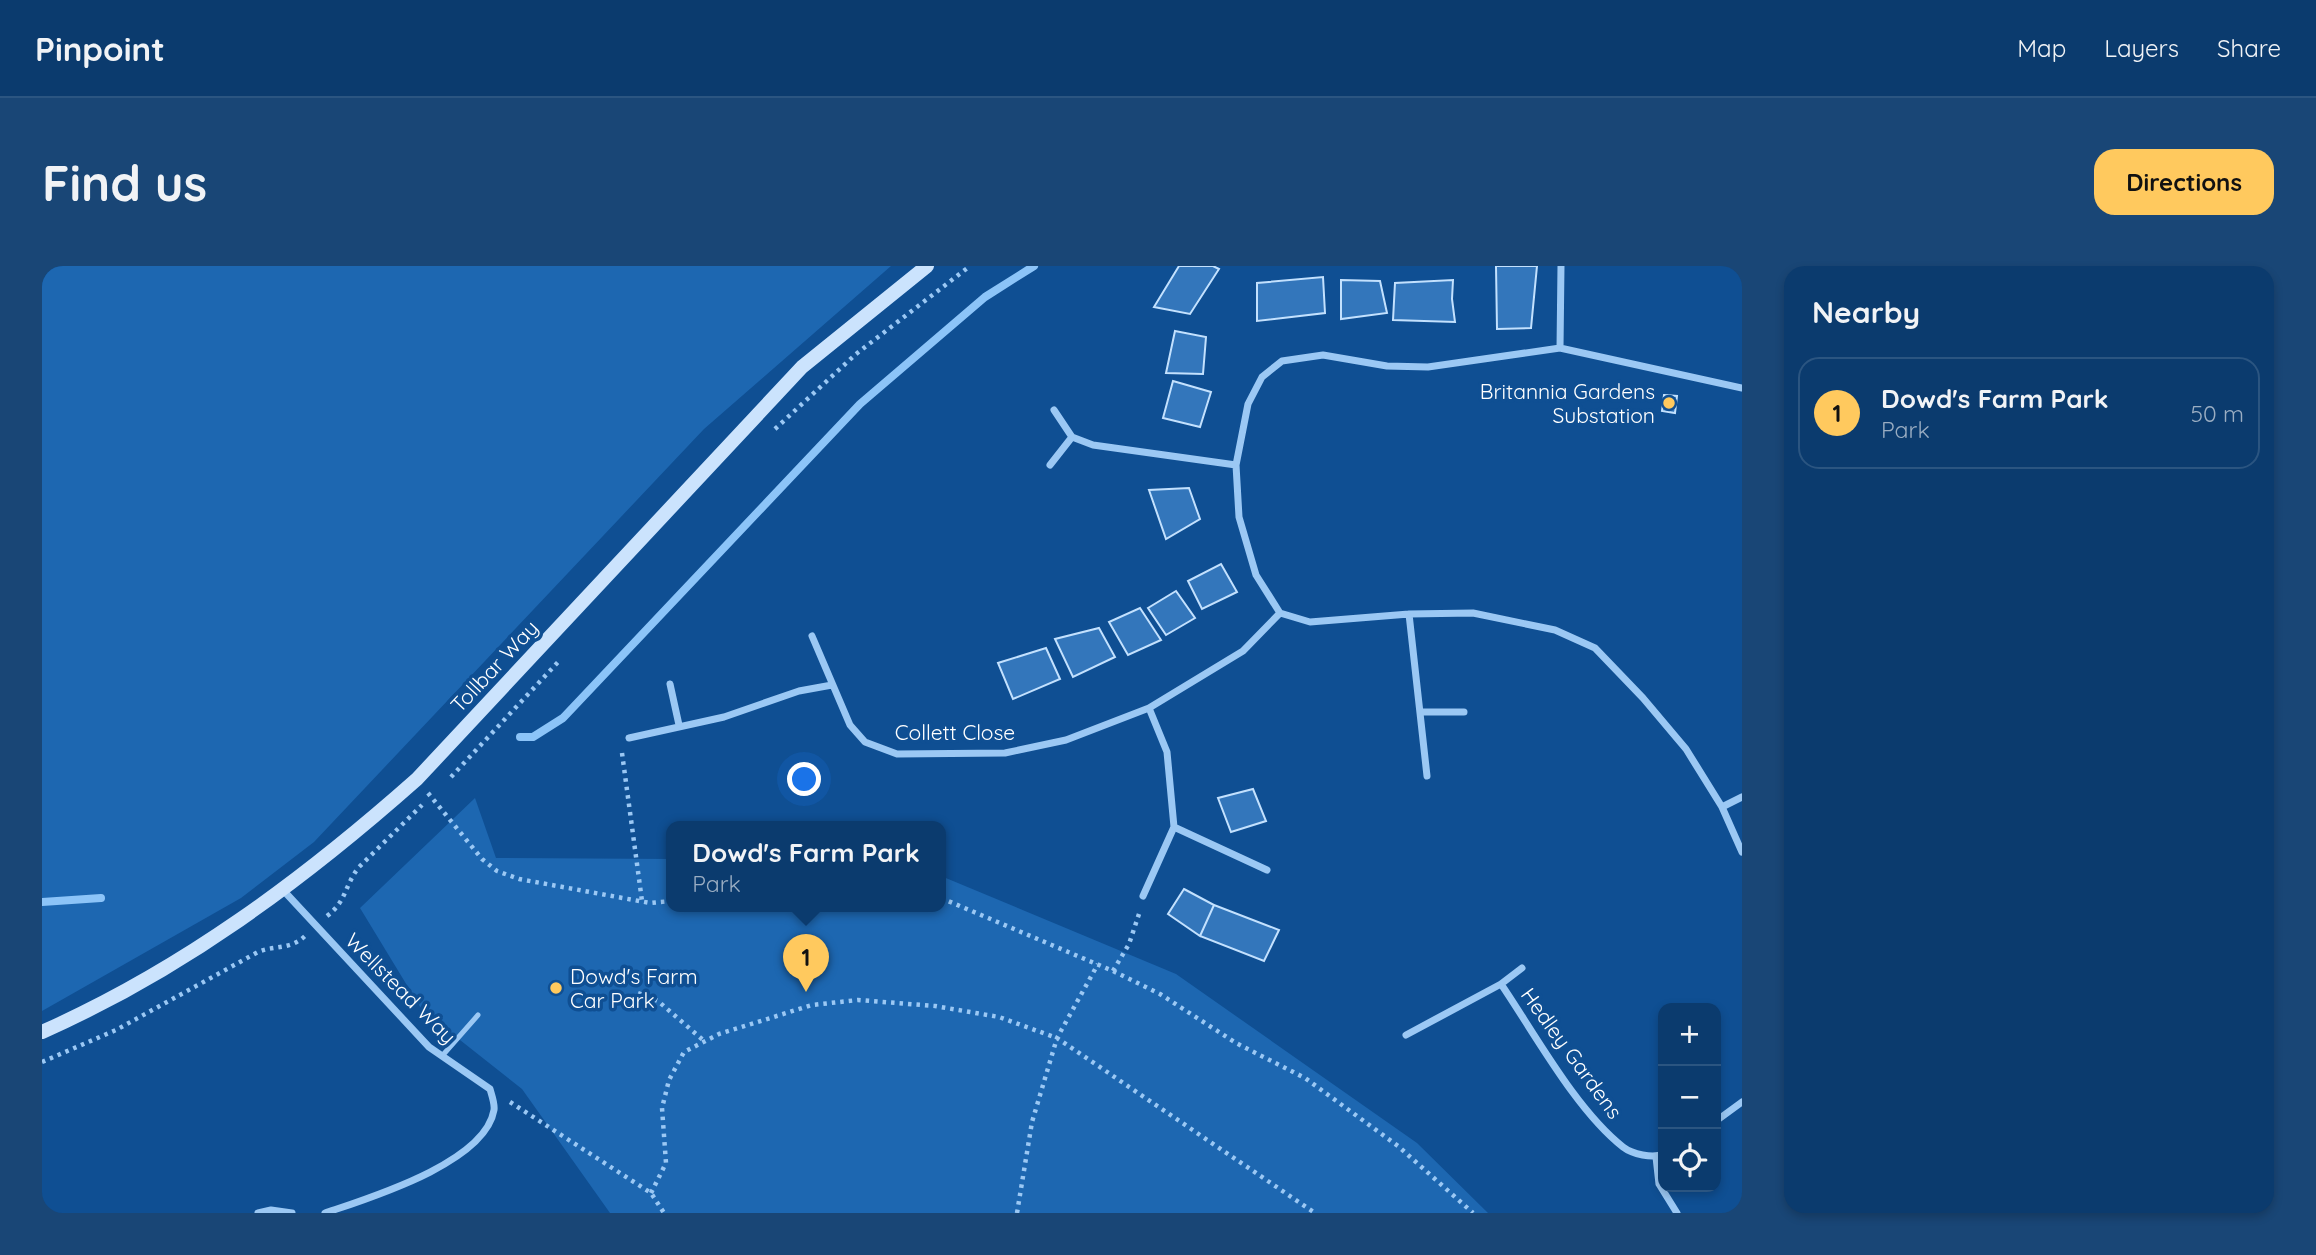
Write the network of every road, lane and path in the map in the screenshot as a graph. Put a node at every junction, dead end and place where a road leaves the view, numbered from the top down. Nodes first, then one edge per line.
1 (927, 266) edge
2 (970, 266) edge
3 (1561, 266) edge
4 (1560, 348) junction
5 (1742, 388) edge
6 (1054, 410) dead end
7 (770, 434) dead end
8 (1072, 437) junction
9 (1050, 465) dead end
10 (1236, 465) junction
11 (1280, 613) junction
12 (1409, 614) junction
13 (813, 636) dead end
14 (564, 656) dead end
15 (670, 684) dead end
16 (832, 685) junction
17 (1149, 708) junction
18 (1421, 712) junction
19 (1464, 712) dead end
20 (679, 725) junction
21 (629, 738) joint
22 (1427, 776) dead end
23 (450, 778) dead end
24 (417, 779) junction
25 (440, 787) dead end
26 (430, 797) junction
27 (1742, 797) edge
28 (1722, 807) junction
29 (1174, 827) junction
30 (1742, 852) edge
31 (1267, 870) dead end
32 (283, 890) junction
33 (1143, 896) joint
34 (946, 900) edge
35 (642, 901) junction
36 (666, 901) edge
37 (314, 925) junction
38 (1098, 964) junction
39 (1522, 968) dead end
40 (1113, 971) junction
41 (1501, 984) junction
42 (638, 993) dead end
43 (478, 1014) dead end
44 (42, 1032) edge
45 (1406, 1035) dead end
46 (1057, 1038) junction
47 (703, 1040) junction
48 (442, 1056) junction
49 (42, 1062) edge
50 (490, 1089) junction
51 (1742, 1102) edge
52 (1721, 1117) edge
53 (1658, 1156) edge
54 (1664, 1192) edge
55 (651, 1193) junction
56 (258, 1213) edge
57 (292, 1213) edge
58 (325, 1213) edge
59 (664, 1213) edge
60 (1017, 1213) edge
61 (1315, 1213) edge
62 (1474, 1213) edge
63 (1677, 1213) edge

1 - 24 main road, Tollbar Way
2 - 7 path
3 - 4 street
4 - 5 street
4 - 10 street
6 - 8 street
8 - 9 street
8 - 10 street
10 - 11 street
11 - 12 street
11 - 17 street, Collett Close
12 - 18 street
12 - 28 street
13 - 16 street, Collett Close
14 - 23 path
15 - 20 street
16 - 17 street, Collett Close
16 - 20 street
17 - 29 street
18 - 19 street
18 - 22 street
20 - 21 street
21 - 35 path
24 - 26 path
24 - 32 main road, Tollbar Way
25 - 26 path
26 - 35 path
26 - 37 path
27 - 28 street
28 - 30 street
29 - 31 street
29 - 33 street
32 - 37 street, Wellstead Way
32 - 44 main road, Tollbar Way
33 - 40 path
34 - 38 path
35 - 36 path
37 - 48 street, Wellstead Way
37 - 49 path
38 - 40 path
38 - 46 path
39 - 41 street, Hedley Gardens
40 - 62 path
41 - 45 street, Hedley Gardens
41 - 53 street, Hedley Gardens
42 - 47 path
43 - 48 lane
46 - 47 path
46 - 60 path
46 - 61 path
47 - 55 path
48 - 50 street, Wellstead Way
50 - 55 path
50 - 58 street
51 - 52 street
54 - 63 street, Hedley Gardens
55 - 59 path
56 - 57 street

